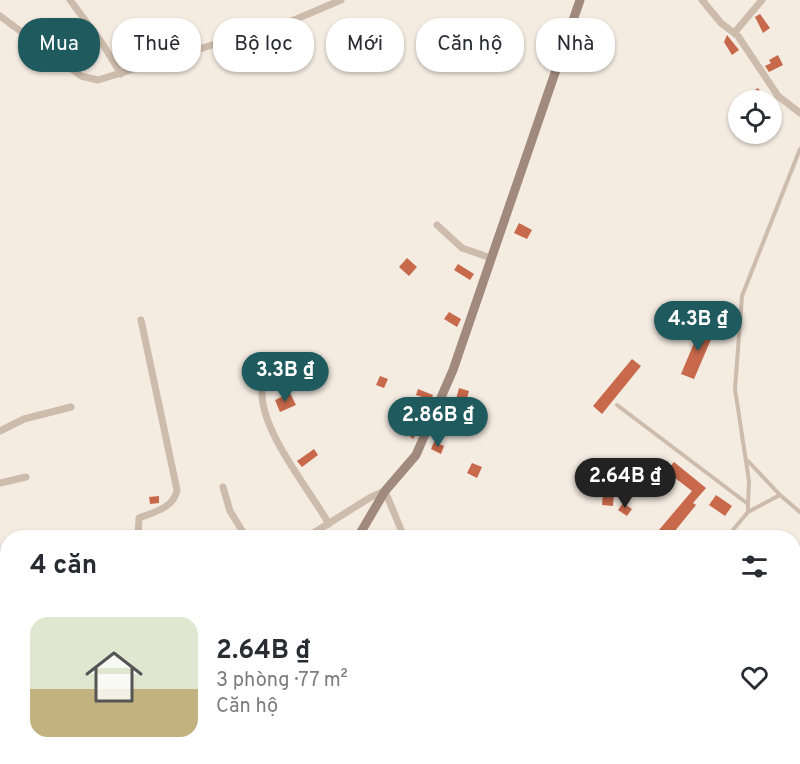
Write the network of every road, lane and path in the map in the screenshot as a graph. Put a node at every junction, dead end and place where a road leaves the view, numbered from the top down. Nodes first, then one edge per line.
1 (70, 0) edge
2 (341, 0) edge
3 (580, 0) edge
4 (702, 0) edge
5 (762, 0) edge
6 (0, 16) edge
7 (735, 32) junction
8 (121, 74) junction
9 (800, 113) edge
10 (800, 149) edge
11 (437, 225) dead end
12 (491, 258) junction
13 (141, 320) dead end
14 (262, 393) dead end
15 (617, 405) dead end
16 (71, 407) dead end
17 (0, 431) edge
18 (746, 459) junction
19 (26, 477) dead end
20 (0, 483) edge
21 (223, 487) dead end
22 (385, 491) junction
23 (780, 495) junction
24 (748, 504) junction
25 (748, 512) junction
26 (800, 512) edge
27 (329, 524) junction
28 (138, 530) edge
29 (242, 530) edge
30 (319, 530) edge
31 (362, 530) edge
32 (401, 530) edge
33 (733, 530) edge

1 - 8 street
2 - 8 street
3 - 12 street
4 - 7 street
5 - 7 street
6 - 8 street
7 - 9 street
10 - 18 lane
11 - 12 street
12 - 22 street
13 - 28 street
14 - 27 street
15 - 24 lane
16 - 17 street
18 - 23 lane
18 - 24 lane
19 - 20 street
21 - 29 street
22 - 27 street
22 - 31 street
22 - 32 street
23 - 25 lane
23 - 26 lane
24 - 25 lane
25 - 33 lane
27 - 30 street

